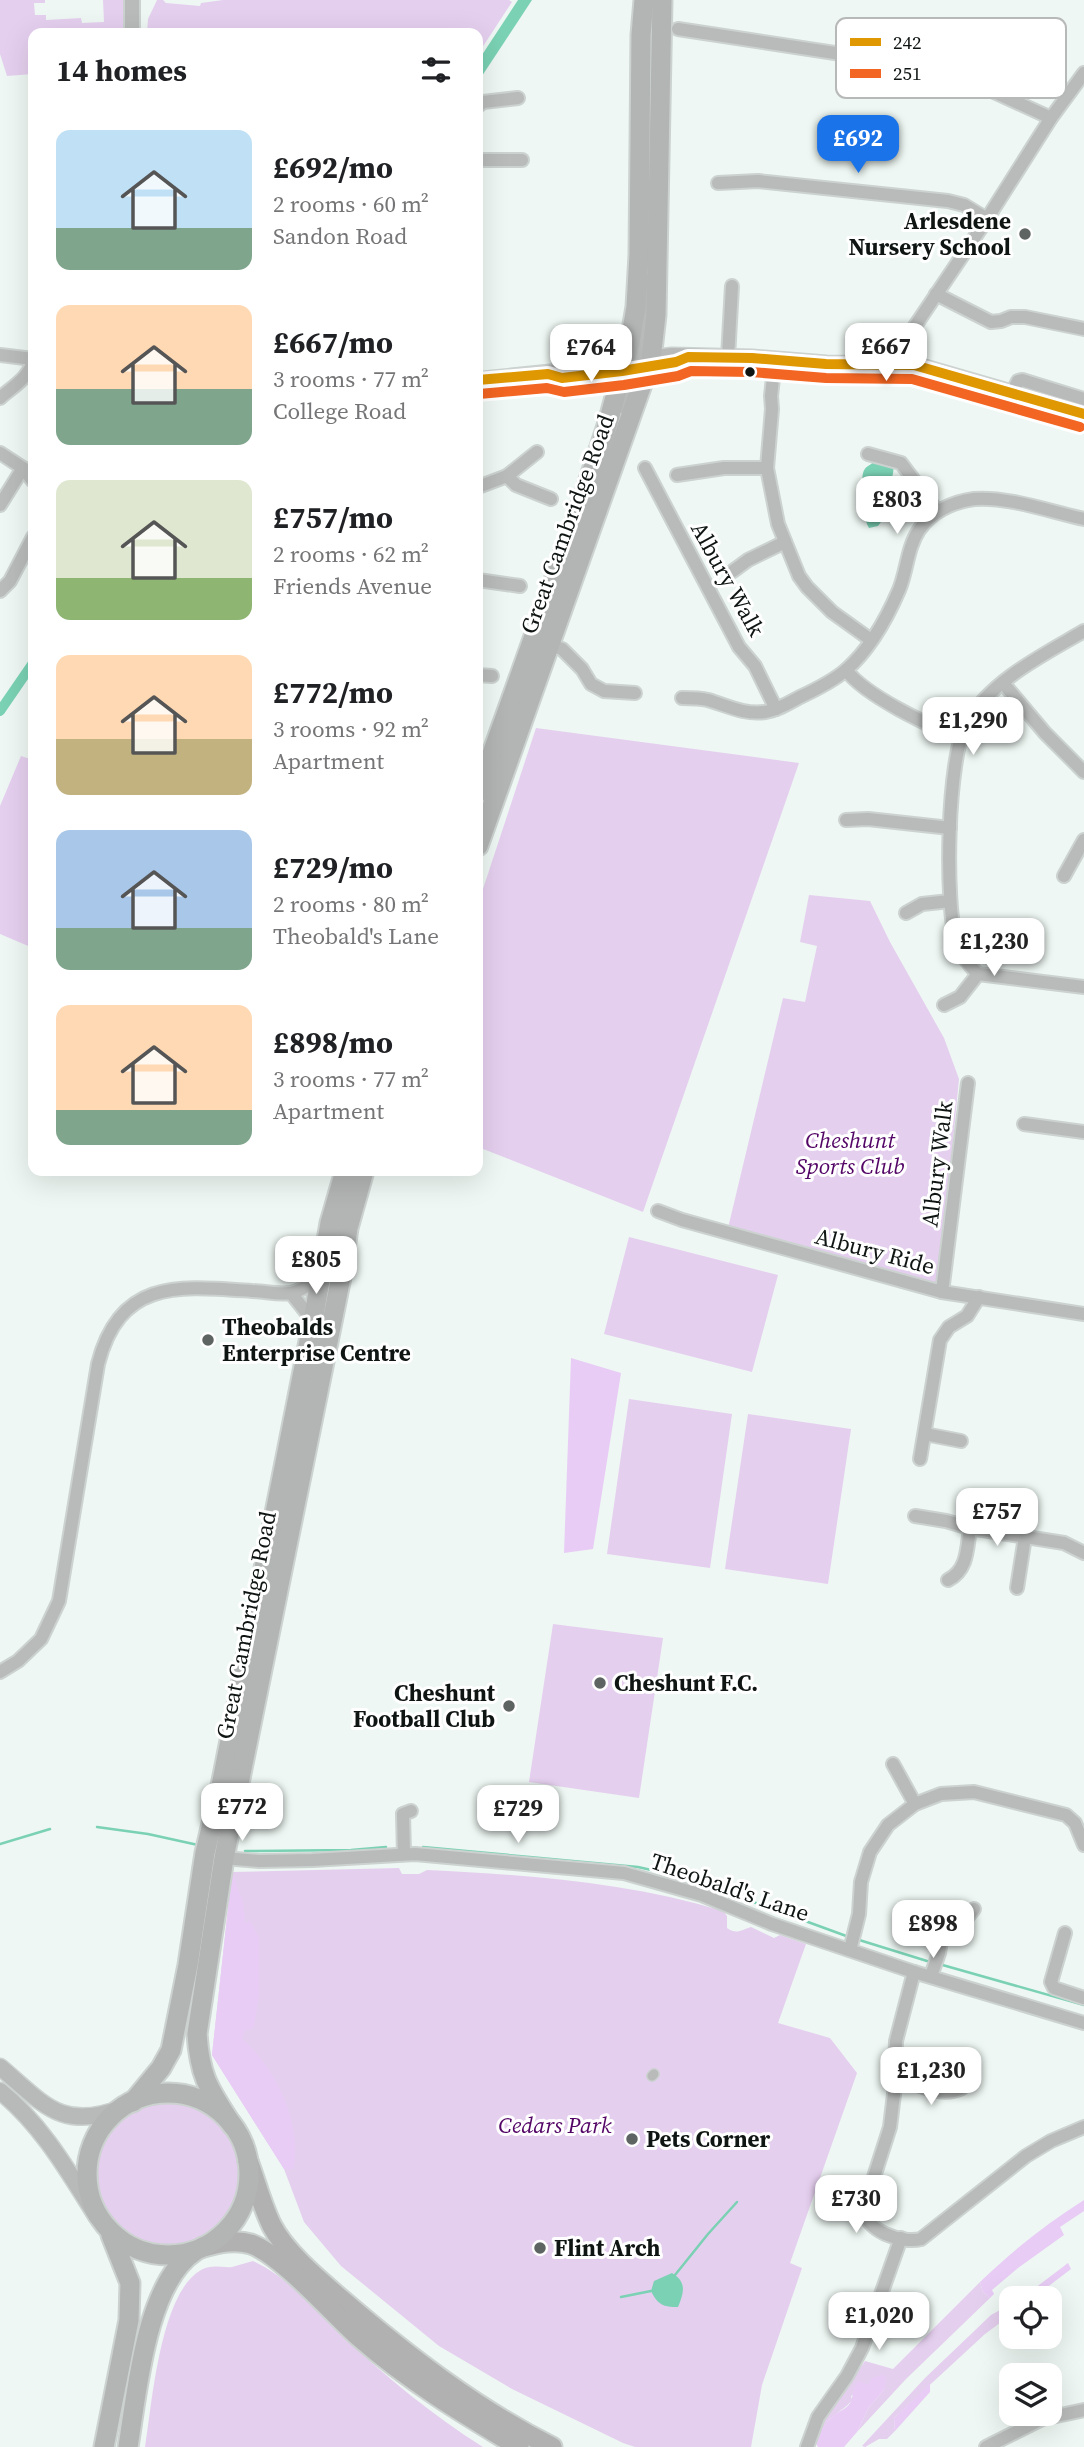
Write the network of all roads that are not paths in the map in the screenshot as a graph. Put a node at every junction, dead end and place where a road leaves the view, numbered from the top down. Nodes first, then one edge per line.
1 (132, 0) edge
2 (644, 0) edge
3 (662, 0) edge
4 (132, 28) edge
5 (678, 29) dead end
6 (836, 53) edge
7 (1084, 73) edge
8 (518, 98) dead end
9 (1007, 98) edge
10 (1066, 98) edge
11 (1066, 98) edge
12 (483, 102) edge
13 (1051, 118) junction
14 (483, 160) edge
15 (522, 160) dead end
16 (718, 183) dead end
17 (987, 219) junction
18 (732, 286) dead end
19 (936, 294) junction
20 (1084, 329) edge
21 (0, 355) edge
22 (728, 357) junction
23 (28, 358) edge
24 (775, 360) junction
25 (637, 365) junction
26 (903, 365) junction
27 (28, 373) edge
28 (548, 374) junction
29 (586, 375) junction
30 (483, 380) edge
31 (1012, 393) junction
32 (0, 398) edge
33 (1084, 399) edge
34 (1084, 414) edge
35 (608, 423) junction
36 (0, 453) edge
37 (537, 453) dead end
38 (867, 454) dead end
39 (23, 468) junction
40 (645, 468) dead end
41 (768, 468) junction
42 (28, 474) edge
43 (677, 475) dead end
44 (507, 476) junction
45 (483, 485) edge
46 (551, 499) dead end
47 (0, 505) edge
48 (937, 511) junction
49 (577, 516) junction
50 (1084, 519) edge
51 (785, 542) junction
52 (28, 547) edge
53 (733, 571) dead end
54 (483, 581) edge
55 (520, 586) dead end
56 (0, 591) edge
57 (1084, 631) edge
58 (871, 640) junction
59 (550, 645) junction
60 (846, 670) junction
61 (483, 675) edge
62 (492, 676) dead end
63 (1003, 684) junction
64 (635, 693) dead end
65 (682, 698) dead end
66 (776, 709) junction
67 (961, 736) junction
68 (1084, 772) edge
69 (483, 779) edge
70 (846, 820) dead end
71 (950, 828) junction
72 (483, 832) edge
73 (1084, 839) edge
74 (1064, 876) dead end
75 (950, 901) junction
76 (906, 913) dead end
77 (978, 974) junction
78 (1084, 987) edge
79 (943, 1005) dead end
80 (968, 1083) dead end
81 (1024, 1124) dead end
82 (1084, 1132) edge
83 (344, 1176) edge
84 (363, 1176) edge
85 (658, 1211) dead end
86 (322, 1274) junction
87 (942, 1292) junction
88 (291, 1293) junction
89 (979, 1297) junction
90 (1084, 1314) edge
91 (313, 1321) junction
92 (925, 1434) junction
93 (961, 1441) dead end
94 (920, 1459) dead end
95 (915, 1516) dead end
96 (970, 1528) junction
97 (1025, 1536) junction
98 (1084, 1553) edge
99 (948, 1580) dead end
100 (1017, 1588) dead end
101 (0, 1672) edge
102 (893, 1764) dead end
103 (915, 1804) junction
104 (411, 1811) dead end
105 (1084, 1844) edge
106 (403, 1849) junction
107 (224, 1858) junction
108 (974, 1909) dead end
109 (932, 1912) dead end
110 (942, 1932) junction
111 (1065, 1933) dead end
112 (852, 1941) junction
113 (933, 1968) junction
114 (914, 1972) junction
115 (1084, 1998) edge
116 (1084, 2023) edge
117 (0, 2067) edge
118 (895, 2079) junction
119 (962, 2088) dead end
120 (0, 2091) edge
121 (127, 2105) junction
122 (232, 2125) junction
123 (1084, 2127) edge
124 (248, 2161) junction
125 (97, 2217) junction
126 (111, 2235) junction
127 (901, 2238) junction
128 (200, 2248) junction
129 (1084, 2410) edge
130 (104, 2447) edge
131 (128, 2447) edge
132 (519, 2447) edge
133 (552, 2447) edge
134 (807, 2447) edge
135 (986, 2447) edge

1 - 4 street
2 - 25 highway, Great Cambridge Road
3 - 25 highway, Great Cambridge Road
5 - 6 street
7 - 11 street
8 - 12 street
9 - 13 street
10 - 13 street
13 - 17 street
14 - 15 street
16 - 17 street
17 - 19 street
18 - 22 street
19 - 20 street
19 - 26 street
21 - 23 street
22 - 24 main road
22 - 25 main road
24 - 26 main road
24 - 41 street
25 - 28 street
25 - 29 street
25 - 35 highway, Great Cambridge Road
25 - 49 main road
25 - 59 highway, Great Cambridge Road
26 - 31 main road
27 - 32 street
28 - 29 street
28 - 30 street
29 - 35 street
31 - 33 street
31 - 34 main road
35 - 49 highway, Great Cambridge Road
36 - 39 street
37 - 44 street
38 - 48 street
39 - 42 street
39 - 47 street
40 - 66 street, Albury Walk
41 - 43 street
41 - 51 street
44 - 45 street
44 - 46 street
48 - 50 street
48 - 58 street
49 - 69 highway, Great Cambridge Road
51 - 53 street
51 - 58 street
52 - 56 street
54 - 55 street
57 - 63 street
58 - 60 street
59 - 64 street
59 - 72 highway, Great Cambridge Road
60 - 66 street
60 - 67 street
61 - 62 street
63 - 67 street
63 - 68 street
65 - 66 street
67 - 71 street
70 - 71 street
71 - 75 street
73 - 74 street
75 - 76 street
75 - 77 street
77 - 78 street
77 - 79 street
80 - 87 street, Albury Walk
81 - 82 street
83 - 86 highway, Great Cambridge Road
84 - 107 highway, Great Cambridge Road
85 - 87 street, Albury Ride
86 - 88 street
86 - 91 highway, Great Cambridge Road
87 - 89 street, Albury Ride
88 - 91 street
88 - 101 street
89 - 90 street, Albury Ride
89 - 92 street
91 - 121 highway, Great Cambridge Road
92 - 93 street
92 - 94 street
95 - 96 street
96 - 97 street
96 - 99 street
97 - 98 street
97 - 100 street
102 - 103 street
103 - 105 street
103 - 112 street
104 - 106 street
106 - 107 street, Theobald's Lane
106 - 112 street, Theobald's Lane
107 - 122 highway, Great Cambridge Road
108 - 110 street
109 - 110 street
110 - 113 street
111 - 115 street
112 - 114 street, Theobald's Lane
113 - 114 street, Theobald's Lane
113 - 116 street, Theobald's Lane
114 - 118 street
117 - 121 main road
118 - 119 street
118 - 127 street
120 - 125 main road
121 - 122 highway
121 - 125 highway
122 - 124 highway
123 - 127 street
124 - 128 highway
124 - 133 main road
125 - 126 highway
126 - 128 highway
126 - 130 highway
127 - 134 street
128 - 131 highway
128 - 132 main road
129 - 135 street

